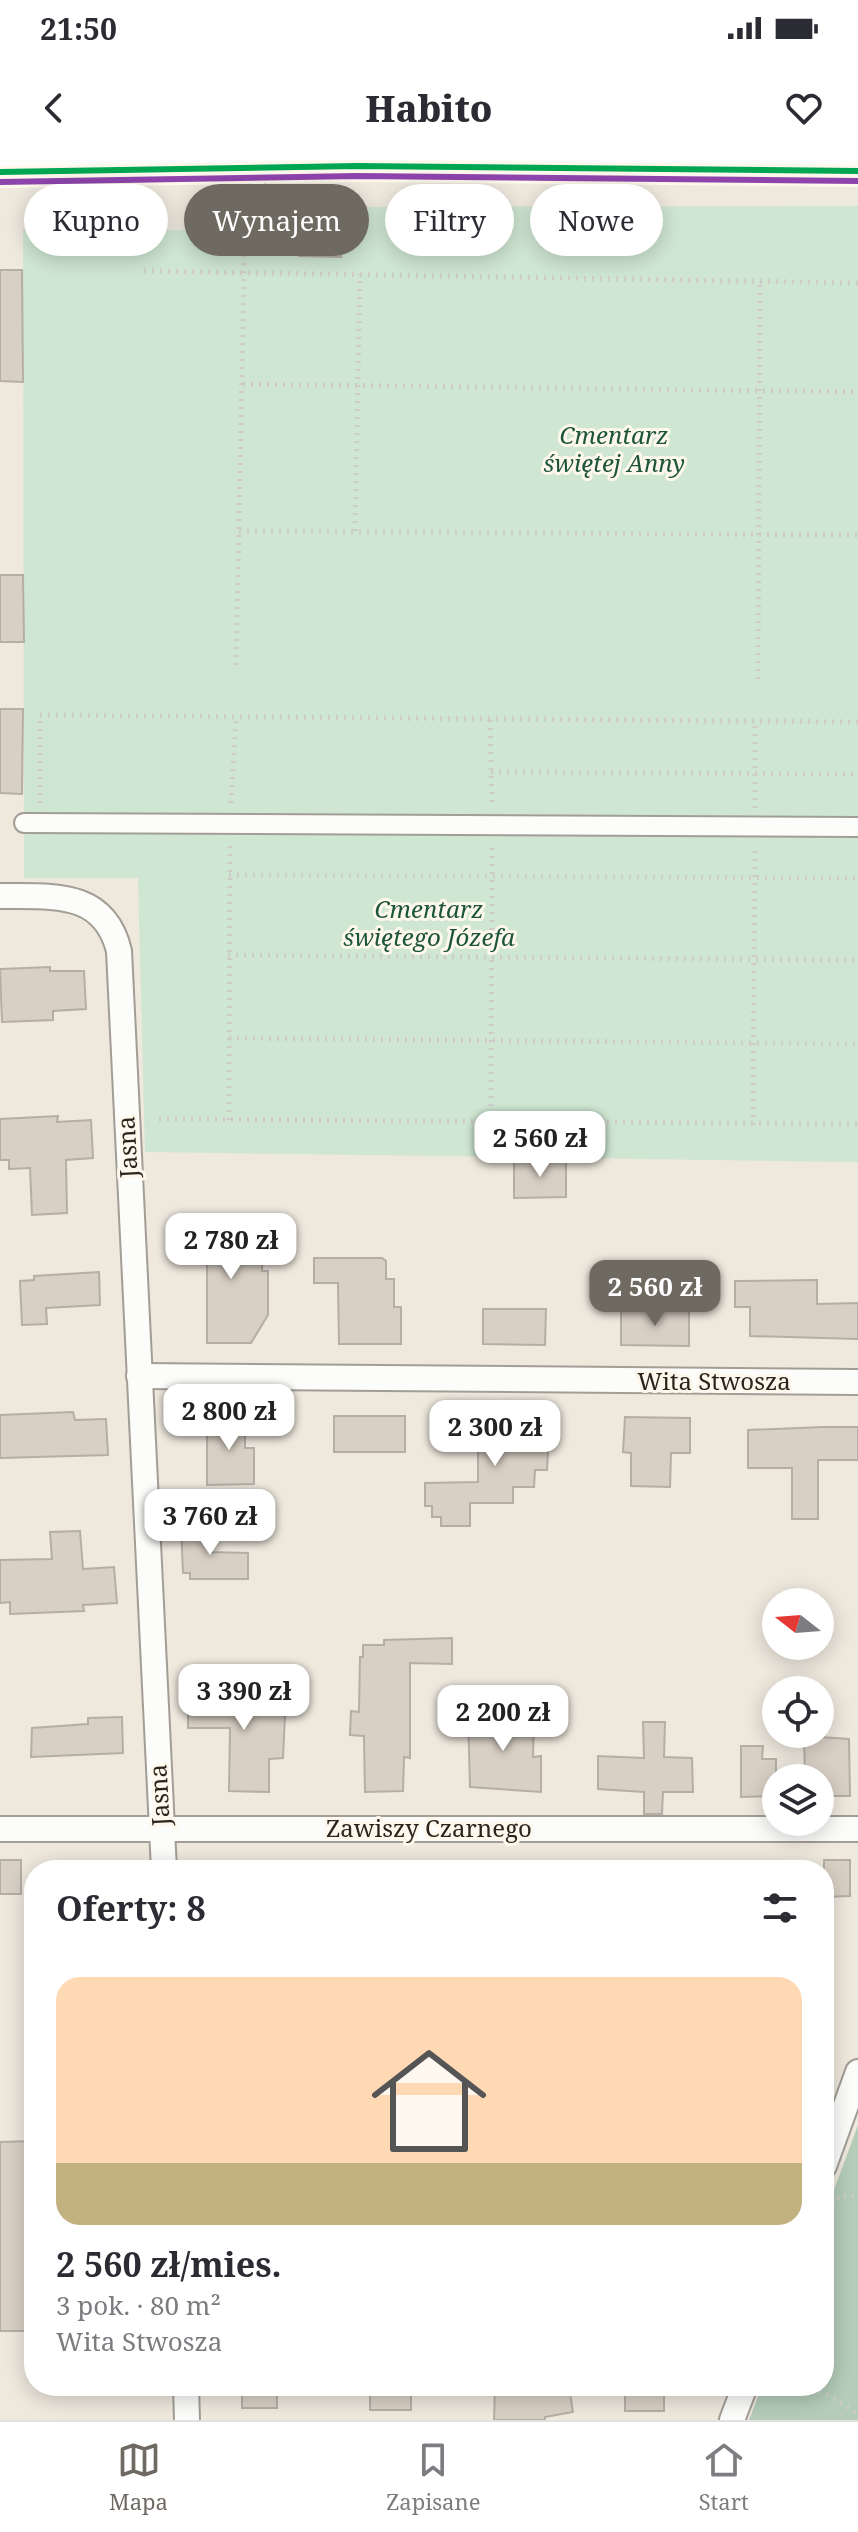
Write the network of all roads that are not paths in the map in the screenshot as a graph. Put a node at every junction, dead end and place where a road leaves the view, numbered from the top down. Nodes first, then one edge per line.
1 (189, 164) edge
2 (264, 164) edge
3 (456, 164) edge
4 (858, 171) edge
5 (0, 172) edge
6 (256, 184) edge
7 (32, 824) road end
8 (858, 827) edge
9 (0, 896) edge
10 (139, 1376) junction
11 (858, 1382) edge
12 (0, 1829) edge
13 (162, 1829) junction
14 (858, 1829) edge
15 (164, 1860) edge
16 (858, 2072) edge
17 (834, 2138) edge
18 (186, 2396) edge
19 (741, 2396) edge
20 (187, 2420) edge
21 (732, 2420) edge

1 - 2 street
1 - 5 street
2 - 3 street
2 - 6 lane
3 - 4 street
7 - 8 street
9 - 10 street, Jasna
10 - 11 street, Wita Stwosza
10 - 13 street, Jasna
12 - 13 street, Zawiszy Czarnego
13 - 14 street, Zawiszy Czarnego
13 - 15 street, Jasna
16 - 17 street
18 - 20 street
19 - 21 street

